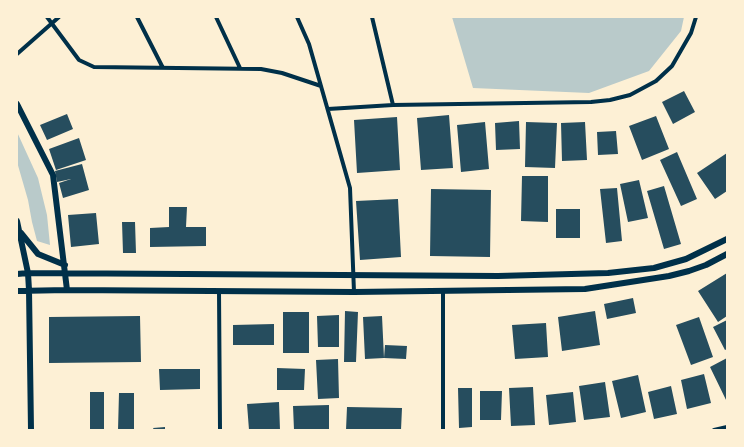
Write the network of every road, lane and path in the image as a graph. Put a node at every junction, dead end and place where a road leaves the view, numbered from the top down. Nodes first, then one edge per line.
1 (47, 17) edge
2 (59, 17) edge
3 (137, 17) edge
4 (216, 17) edge
5 (297, 17) edge
6 (372, 17) edge
7 (696, 17) edge
8 (52, 22) junction
9 (17, 54) edge
10 (163, 68) junction
11 (240, 68) junction
12 (321, 86) junction
13 (17, 104) edge
14 (393, 105) junction
15 (328, 108) junction
16 (17, 221) edge
17 (20, 232) junction
18 (727, 239) edge
19 (727, 254) edge
20 (65, 265) junction
21 (28, 273) junction
22 (17, 274) edge
23 (66, 274) junction
24 (353, 275) junction
25 (29, 290) junction
26 (67, 290) junction
27 (17, 291) edge
28 (219, 291) junction
29 (354, 292) junction
30 (443, 292) junction
31 (727, 427) edge
32 (31, 430) edge
33 (220, 430) edge
34 (443, 430) edge
35 (714, 430) edge

1 - 8 street
2 - 8 street
3 - 10 street
4 - 11 street
5 - 12 street
6 - 14 street
7 - 14 street
8 - 9 street
8 - 10 street
10 - 11 street
11 - 12 street
12 - 15 street
13 - 20 street
14 - 15 street
15 - 24 street
16 - 17 street
17 - 20 street
17 - 21 street
18 - 24 street
19 - 30 street
20 - 23 street
21 - 22 street
21 - 23 street
21 - 25 street
23 - 24 street
23 - 26 street
24 - 29 street
25 - 26 street
25 - 27 street
25 - 32 street
26 - 28 street
28 - 29 street
28 - 33 street
29 - 30 street
30 - 34 street
31 - 35 street

